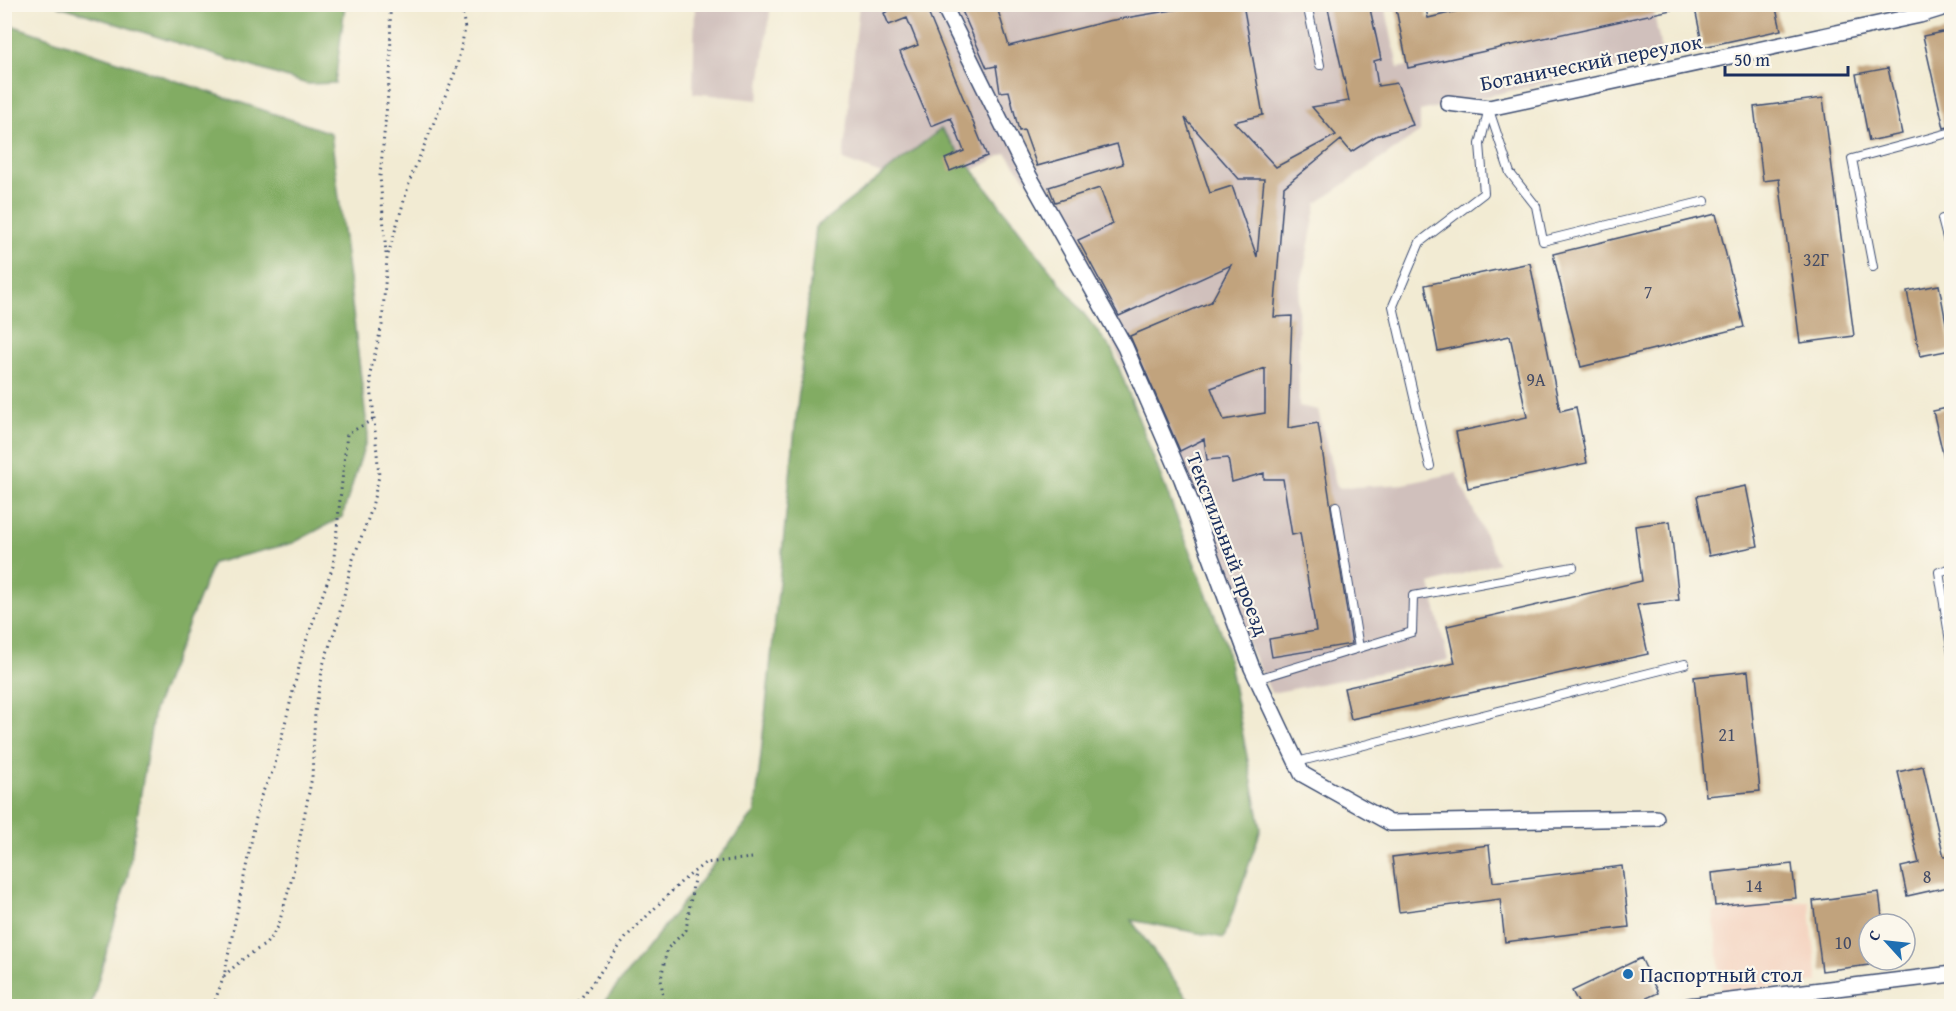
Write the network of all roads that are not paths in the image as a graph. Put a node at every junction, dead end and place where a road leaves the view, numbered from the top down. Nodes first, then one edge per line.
1 (943, 4) edge
2 (1307, 4) edge
3 (1952, 5) edge
4 (1918, 10) edge
5 (1320, 65) dead end
6 (1448, 103) dead end
7 (1489, 108) junction
8 (1952, 132) edge
9 (1705, 201) dead end
10 (1942, 219) dead end
11 (1952, 257) edge
12 (1872, 267) dead end
13 (1430, 466) dead end
14 (1336, 506) dead end
15 (1574, 567) dead end
16 (1952, 568) edge
17 (1359, 648) junction
18 (1952, 654) edge
19 (1685, 664) dead end
20 (1257, 679) junction
21 (1297, 762) junction
22 (1656, 818) dead end
23 (1952, 975) edge
24 (1798, 1000) edge
25 (1689, 1006) edge

1 - 20 street, Текстильный проезд
2 - 5 lane
3 - 4 street, Ботанический переулок
4 - 7 street, Ботанический переулок
6 - 7 street, Ботанический переулок
7 - 9 lane
7 - 13 lane
8 - 12 lane
10 - 11 lane
14 - 17 lane
15 - 17 lane
16 - 18 lane
17 - 20 lane
19 - 21 lane
20 - 21 street, Текстильный проезд
21 - 22 street, Текстильный проезд
23 - 24 street
24 - 25 street

